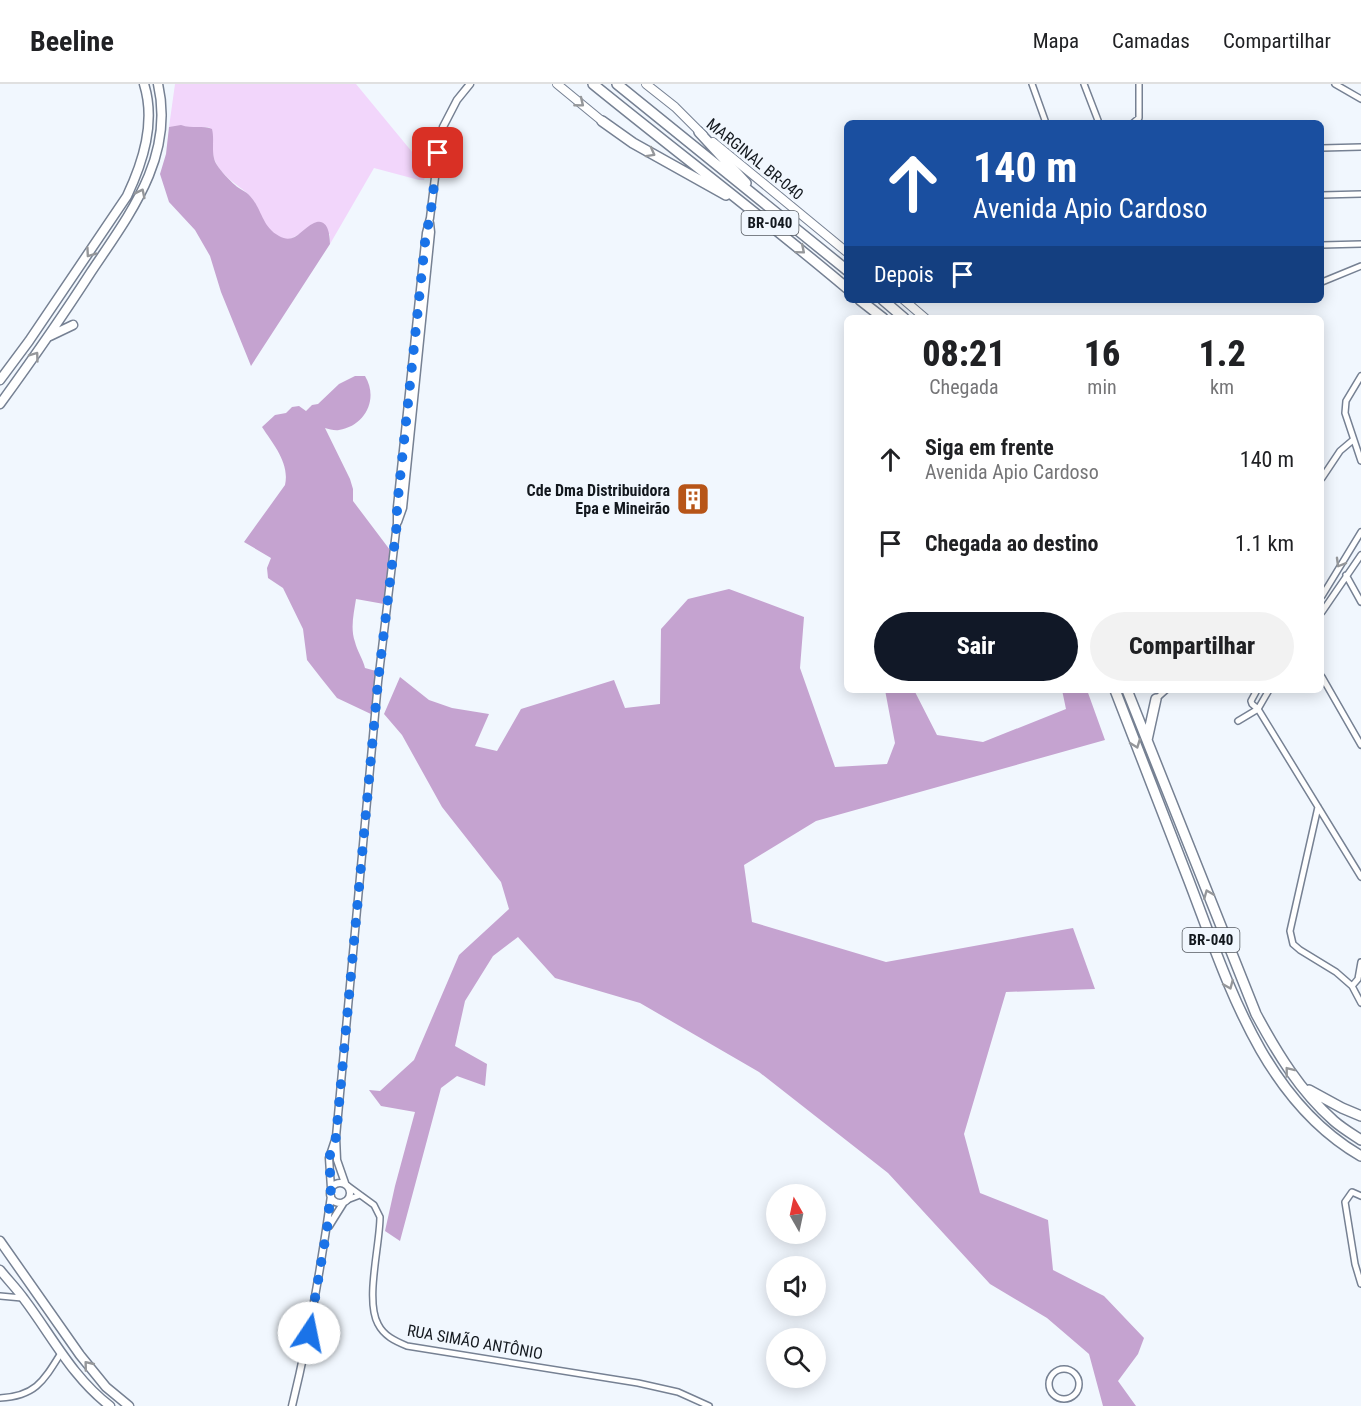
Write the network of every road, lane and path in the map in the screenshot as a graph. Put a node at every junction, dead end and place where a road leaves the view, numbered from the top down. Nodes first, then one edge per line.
1 (144, 84) edge
2 (158, 84) edge
3 (470, 84) edge
4 (557, 84) edge
5 (593, 84) edge
6 (617, 84) edge
7 (646, 84) edge
8 (1032, 84) edge
9 (1084, 84) edge
10 (1335, 84) edge
11 (1139, 86) edge
12 (1361, 99) edge
13 (1045, 120) edge
14 (1098, 120) edge
15 (1137, 120) edge
16 (602, 121) joint
17 (699, 132) junction
18 (1361, 147) edge
19 (1324, 148) edge
20 (1361, 194) edge
21 (1324, 195) edge
22 (766, 204) junction
23 (753, 210) junction
24 (1361, 244) edge
25 (1324, 245) edge
26 (844, 250) edge
27 (1361, 266) edge
28 (844, 268) edge
29 (1324, 281) edge
30 (844, 286) edge
31 (864, 303) edge
32 (886, 303) edge
33 (908, 303) edge
34 (879, 315) edge
35 (900, 315) edge
36 (922, 315) edge
37 (73, 325) dead end
38 (49, 337) junction
39 (1361, 376) edge
40 (0, 380) edge
41 (0, 404) edge
42 (1353, 440) junction
43 (1361, 461) edge
44 (1324, 475) edge
45 (1361, 532) edge
46 (1361, 555) edge
47 (1346, 575) junction
48 (1324, 593) edge
49 (1361, 602) edge
50 (1324, 609) edge
51 (1324, 680) edge
52 (1116, 693) edge
53 (1128, 693) edge
54 (1255, 693) edge
55 (1267, 693) edge
56 (1155, 694) edge
57 (1258, 709) junction
58 (1238, 721) dead end
59 (1147, 740) junction
60 (1361, 745) edge
61 (1318, 807) junction
62 (1361, 877) edge
63 (1361, 962) edge
64 (1352, 986) junction
65 (1361, 1003) edge
66 (1302, 1086) junction
67 (1361, 1116) edge
68 (336, 1137) junction
69 (1361, 1140) edge
70 (1361, 1157) edge
71 (346, 1185) junction
72 (331, 1188) junction
73 (360, 1195) junction
74 (330, 1196) junction
75 (1361, 1196) edge
76 (345, 1201) junction
77 (327, 1229) junction
78 (0, 1241) edge
79 (1355, 1264) junction
80 (0, 1270) edge
81 (1361, 1274) edge
82 (1361, 1284) edge
83 (0, 1296) edge
84 (24, 1298) junction
85 (58, 1350) junction
86 (0, 1398) edge
87 (1058, 1398) junction
88 (110, 1406) edge
89 (129, 1406) edge
90 (292, 1406) edge
91 (709, 1406) edge
92 (1054, 1406) edge

1 -> 40 highway
38 -> 2 highway
3 - 68 street
4 -> 16 main road
5 - 23 highway, BR-040
6 - 22 highway, BR-040
7 - 17 main road, MARGINAL BR-040
8 - 13 street
9 - 14 street
10 - 12 street
11 - 15 street
16 -> 23 highway
17 - 22 highway
17 - 26 main road, MARGINAL BR-040
18 - 19 street
20 - 21 street
22 - 28 highway, BR-040
23 -> 30 highway, BR-040
24 - 25 street
27 - 29 street
31 - 34 highway
32 - 35 highway
33 - 36 main road
37 - 38 highway
41 -> 38 highway
39 - 42 street
42 - 43 street
42 - 44 street
45 -> 48 street
46 - 47 street
47 - 49 street
47 - 50 street
51 - 60 street
52 -> 70 highway, BR-040
53 - 59 highway, BR-040
54 - 57 street
55 - 57 street
56 - 59 highway
57 - 58 street
57 - 61 street
66 -> 59 highway, BR-040
61 - 62 street
61 - 64 street
63 - 64 street
64 - 65 street
66 - 67 highway
66 - 69 highway, BR-040
68 - 71 street
68 - 72 street
71 - 72 street
71 - 73 street, RUA SIMÃO ANTÔNIO
71 - 76 street
72 - 74 street
73 - 76 street
73 - 91 street, RUA SIMÃO ANTÔNIO
74 - 76 street
74 - 77 street
75 - 79 street
76 - 77 street
77 - 90 street
89 -> 78 highway
79 - 81 street
79 - 82 street
80 - 84 highway
83 - 84 street
84 - 85 highway
85 - 86 street
85 - 88 highway
87 - 87 street
87 - 92 street

